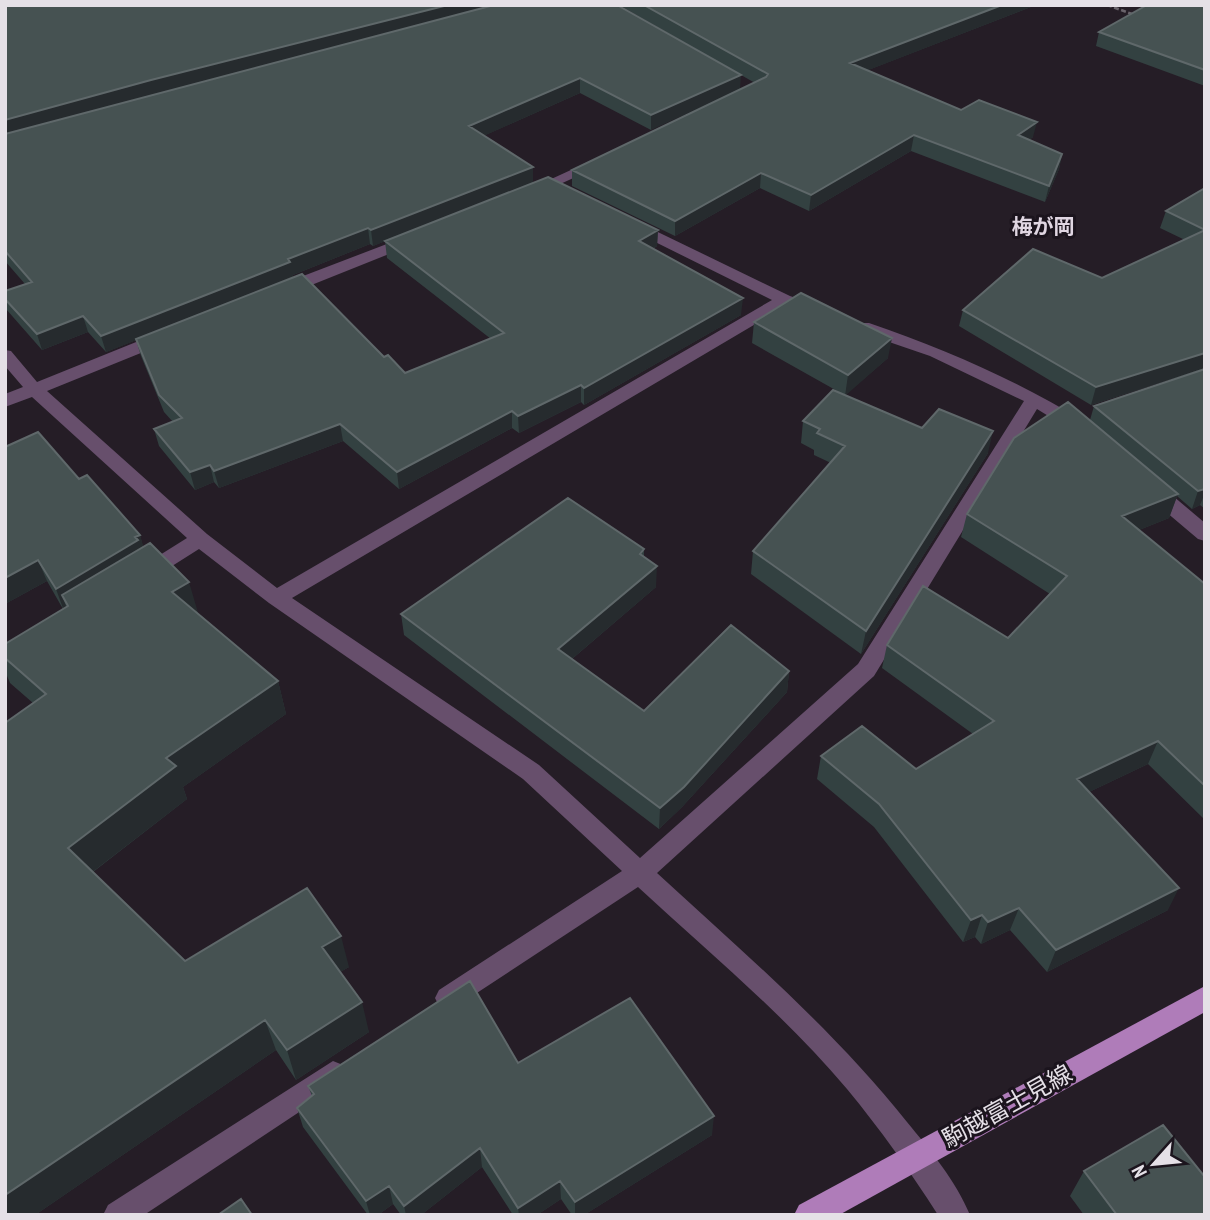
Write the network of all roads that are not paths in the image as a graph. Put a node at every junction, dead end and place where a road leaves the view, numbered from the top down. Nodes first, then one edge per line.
1 (611, 156) edge
2 (550, 184) junction
3 (575, 196) edge
4 (514, 198) edge
5 (612, 214) edge
6 (429, 232) edge
7 (263, 298) edge
8 (784, 300) junction
9 (174, 334) edge
10 (5, 355) edge
11 (34, 389) junction
12 (1034, 399) junction
13 (5, 401) edge
14 (1096, 412) edge
15 (1071, 420) junction
16 (1092, 438) edge
17 (1143, 481) edge
18 (1205, 534) edge
19 (200, 538) junction
20 (120, 589) edge
21 (276, 598) junction
22 (640, 872) junction
23 (1205, 998) edge
24 (431, 1009) edge
25 (350, 1063) edge
26 (916, 1155) junction
27 (118, 1215) edge
28 (809, 1215) edge
29 (955, 1215) edge

1 - 2 street
2 - 3 street
2 - 4 street
5 - 8 street
6 - 7 street
8 - 12 street
8 - 21 street
9 - 11 street
10 - 11 street
11 - 13 street
11 - 19 street
12 - 15 street
12 - 22 street
14 - 15 street
15 - 16 street
17 - 18 street
19 - 20 street
19 - 21 street
21 - 22 street
22 - 24 street
22 - 26 street
23 - 26 main road, 駒越富士見線
25 - 27 street
26 - 28 main road, 駒越富士見線
26 - 29 street

